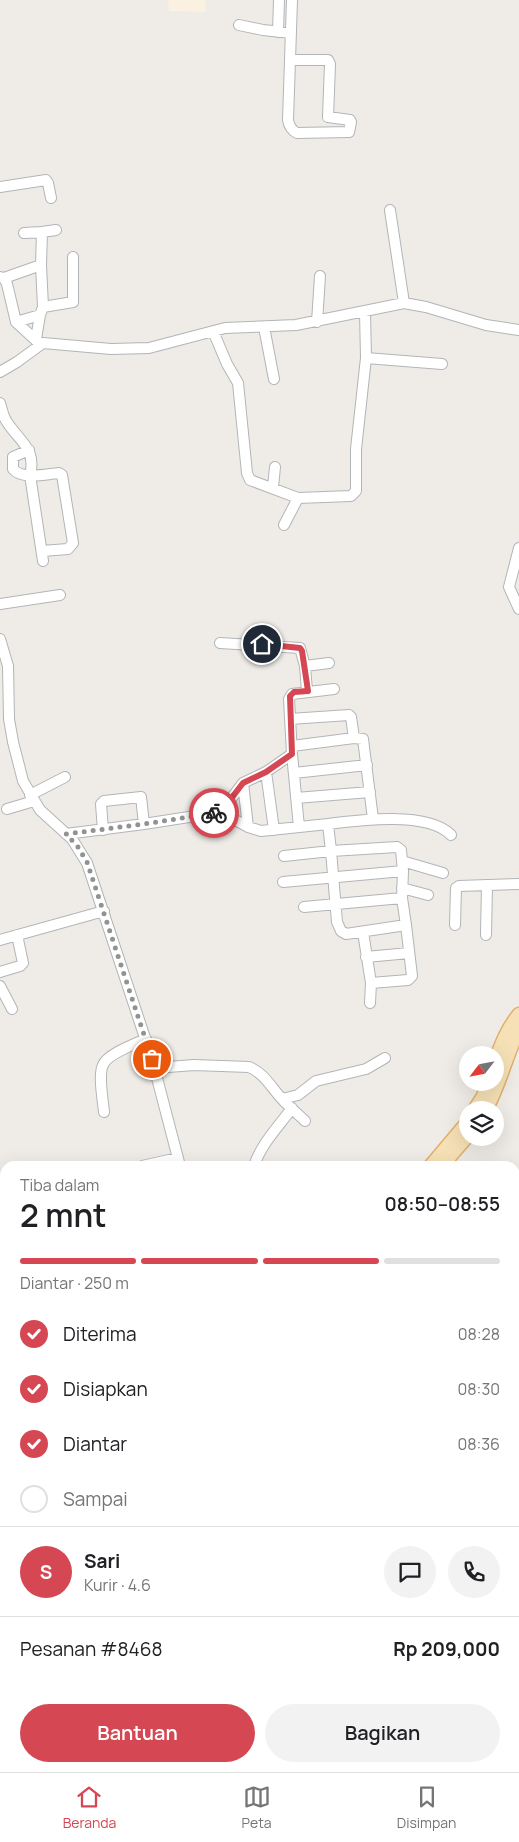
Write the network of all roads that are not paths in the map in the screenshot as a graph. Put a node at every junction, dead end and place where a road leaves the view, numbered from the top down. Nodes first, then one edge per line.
1 (278, 0) edge
2 (292, 0) edge
3 (239, 25) dead end
4 (278, 32) junction
5 (291, 33) junction
6 (291, 60) junction
7 (328, 117) junction
8 (325, 132) junction
9 (0, 187) edge
10 (51, 198) dead end
11 (390, 210) dead end
12 (56, 230) dead end
13 (42, 232) junction
14 (24, 234) dead end
15 (73, 257) dead end
16 (41, 265) junction
17 (320, 276) dead end
18 (2, 278) edge
19 (404, 304) junction
20 (41, 311) junction
21 (365, 312) junction
22 (16, 322) junction
23 (317, 322) junction
24 (264, 327) junction
25 (519, 330) edge
26 (214, 331) junction
27 (38, 342) junction
28 (366, 358) junction
29 (442, 364) dead end
30 (0, 372) edge
31 (274, 380) dead end
32 (0, 403) edge
33 (3, 423) edge
34 (29, 450) junction
35 (275, 467) dead end
36 (30, 475) junction
37 (273, 488) junction
38 (298, 498) junction
39 (284, 525) dead end
40 (519, 548) edge
41 (60, 595) dead end
42 (0, 604) edge
43 (519, 609) edge
44 (0, 639) edge
45 (220, 643) dead end
46 (4, 661) edge
47 (329, 663) dead end
48 (305, 666) junction
49 (334, 689) dead end
50 (308, 691) junction
51 (290, 719) junction
52 (354, 738) junction
53 (292, 750) junction
54 (367, 765) junction
55 (266, 772) junction
56 (294, 773) junction
57 (65, 777) dead end
58 (243, 783) junction
59 (370, 792) junction
60 (32, 798) junction
61 (296, 798) junction
62 (7, 809) dead end
63 (221, 812) junction
64 (373, 818) junction
65 (144, 824) junction
66 (328, 824) junction
67 (248, 826) junction
68 (299, 827) junction
69 (103, 830) junction
70 (274, 830) junction
71 (66, 834) junction
72 (451, 835) dead end
73 (331, 851) junction
74 (284, 856) dead end
75 (402, 866) junction
76 (443, 873) dead end
77 (334, 876) junction
78 (282, 882) dead end
79 (519, 884) edge
80 (487, 885) junction
81 (402, 893) junction
82 (428, 895) dead end
83 (336, 903) junction
84 (304, 907) dead end
85 (104, 911) junction
86 (406, 925) junction
87 (455, 925) dead end
88 (363, 932) junction
89 (18, 935) junction
90 (486, 935) dead end
91 (0, 940) edge
92 (409, 952) junction
93 (366, 957) junction
94 (0, 972) edge
95 (371, 984) junction
96 (0, 986) edge
97 (370, 1003) dead end
98 (12, 1010) dead end
99 (519, 1014) edge
100 (519, 1030) edge
101 (146, 1039) junction
102 (501, 1046) edge
103 (385, 1058) dead end
104 (154, 1068) junction
105 (282, 1099) junction
106 (491, 1101) edge
107 (292, 1108) junction
108 (104, 1112) dead end
109 (305, 1121) dead end
110 (459, 1132) edge
111 (459, 1146) edge
112 (179, 1161) edge
113 (256, 1161) edge
114 (434, 1161) edge
115 (446, 1161) edge

1 - 4 street
2 - 5 street
3 - 4 street
4 - 5 street
5 - 6 street
6 - 7 street
6 - 8 street
7 - 8 street
7 - 8 street
9 - 10 street
11 - 19 street
12 - 13 street
13 - 14 street
13 - 16 street
15 - 20 street
16 - 18 street
16 - 20 street
17 - 23 street
18 - 22 street
19 - 21 street
19 - 25 street
20 - 22 street
20 - 27 street
21 - 23 street
21 - 28 street
22 - 27 street
23 - 24 street
24 - 26 street
24 - 31 street
26 - 27 street
26 - 37 street
27 - 30 street
28 - 29 street
28 - 38 street
32 - 33 street
33 - 34 street
34 - 36 street
34 - 36 street
35 - 37 street
36 - 36 street
37 - 38 street
38 - 39 street
40 - 43 street
41 - 42 street
44 - 46 street
45 - 48 street
46 - 60 street
47 - 48 street
48 - 50 street
49 - 50 street
50 - 51 street
51 - 52 street
51 - 53 street
52 - 53 street
52 - 54 street
53 - 55 street
53 - 56 street
54 - 56 street
54 - 59 street
55 - 58 street
55 - 70 street
56 - 61 street
57 - 60 street
58 - 63 street
58 - 67 street
59 - 61 street
59 - 64 street
60 - 62 street
60 - 71 street
61 - 68 street
63 - 65 street
63 - 67 street
64 - 66 street
64 - 72 street
65 - 69 street
65 - 69 street
66 - 68 street
66 - 73 street
67 - 70 street
68 - 70 street
69 - 71 street
71 - 85 street
73 - 74 street
73 - 75 street
73 - 77 street
75 - 76 street
75 - 77 street
75 - 81 street
77 - 78 street
77 - 83 street
79 - 80 street
80 - 87 street
80 - 90 street
81 - 82 street
81 - 83 street
81 - 86 street
83 - 84 street
83 - 88 street
85 - 89 street
85 - 101 street
86 - 88 street
86 - 92 street
88 - 93 street
89 - 91 street
89 - 94 street
92 - 93 street
92 - 95 street
93 - 95 street
95 - 97 street
96 - 98 street
99 - 102 main road
100 - 106 main road
101 - 104 street
101 - 108 street
103 - 105 street
104 - 105 street
104 - 112 street
105 - 107 street
107 - 109 street
107 - 113 street
110 - 114 main road
111 - 115 main road

